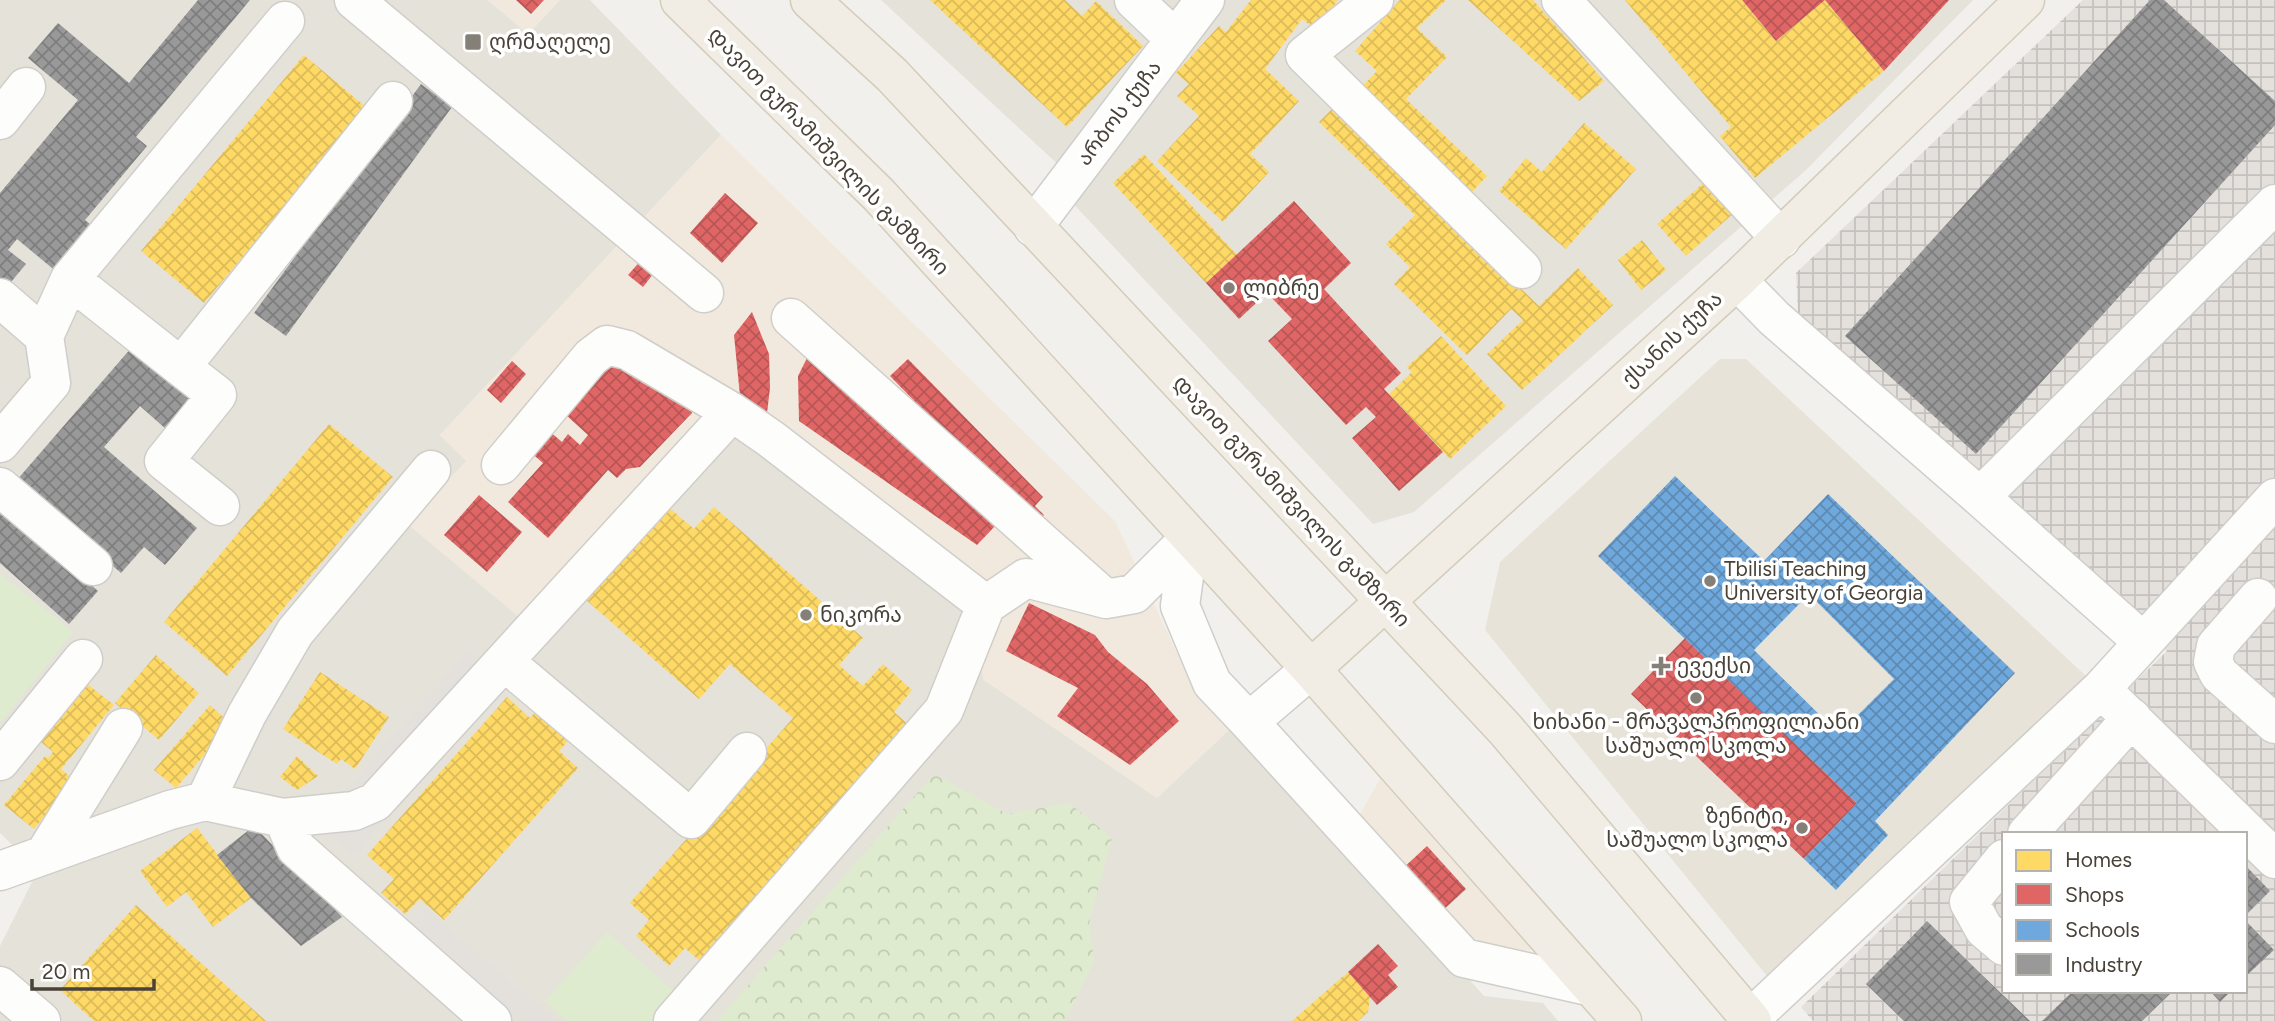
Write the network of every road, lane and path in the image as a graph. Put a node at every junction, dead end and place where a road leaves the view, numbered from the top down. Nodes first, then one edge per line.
1 (354, 0) edge
2 (680, 0) edge
3 (810, 0) edge
4 (1134, 0) edge
5 (1205, 0) edge
6 (1374, 0) edge
7 (1561, 0) edge
8 (2025, 0) edge
9 (285, 21) dead end
10 (1175, 39) junction
11 (26, 87) dead end
12 (393, 101) dead end
13 (0, 120) edge
14 (2275, 204) edge
15 (1033, 227) junction
16 (1780, 239) junction
17 (1522, 269) dead end
18 (70, 279) junction
19 (1737, 280) junction
20 (704, 293) dead end
21 (0, 298) edge
22 (791, 318) dead end
23 (44, 336) junction
24 (181, 367) junction
25 (732, 412) junction
26 (0, 443) edge
27 (500, 465) dead end
28 (431, 470) dead end
29 (0, 487) edge
30 (1979, 497) junction
31 (2275, 498) edge
32 (220, 506) dead end
33 (1189, 539) junction
34 (2215, 563) junction
35 (93, 566) dead end
36 (1106, 599) junction
37 (1387, 600) junction
38 (986, 605) junction
39 (2266, 605) edge
40 (2142, 641) junction
41 (83, 659) dead end
42 (505, 662) junction
43 (1311, 669) junction
44 (2101, 689) junction
45 (2132, 718) junction
46 (1249, 722) junction
47 (2275, 724) edge
48 (123, 728) dead end
49 (747, 752) dead end
50 (0, 761) edge
51 (205, 801) junction
52 (283, 818) junction
53 (2216, 823) edge
54 (2029, 832) edge
55 (2247, 842) edge
56 (46, 852) junction
57 (2275, 859) edge
58 (2002, 861) edge
59 (0, 871) edge
60 (2002, 944) edge
61 (0, 986) edge
62 (1588, 986) junction
63 (1751, 1020) edge
64 (41, 1021) edge
65 (492, 1021) edge
66 (673, 1021) edge
67 (1622, 1021) edge

1 - 20 street
2 - 33 main road, დავით გურამიშვილის გამზირი
3 - 15 main road, დავით გურამიშვილის გამზირი
4 - 10 street
5 - 10 street, არბოს ქუჩა
6 - 17 street
7 - 16 street
8 - 16 main road, ქსანის ქუჩა
9 - 18 street
10 - 15 street, არბოს ქუჩა
11 - 13 street
12 - 24 street
14 - 30 street
15 - 37 main road, დავით გურამიშვილის გამზირი
16 - 19 main road, ქსანის ქუჩა
18 - 23 street
18 - 24 street
19 - 30 street
19 - 37 main road, ქსანის ქუჩა
21 - 23 street
22 - 36 street
23 - 26 street
24 - 32 street
25 - 27 street
25 - 38 street
25 - 42 street
28 - 51 street
29 - 35 street
30 - 40 street
31 - 34 street
33 - 36 street
33 - 43 main road, დავით გურამიშვილის გამზირი
33 - 46 street
34 - 39 street
34 - 40 street
36 - 38 street
37 - 43 main road, ქსანის ქუჩა
37 - 63 main road, დავით გურამიშვილის გამზირი
38 - 66 street
39 - 47 street
40 - 44 street
41 - 50 street
42 - 49 street
42 - 52 street
43 - 46 street
43 - 62 main road, დავით გურამიშვილის გამზირი
44 - 45 street
44 - 63 street
45 - 53 street
45 - 54 street
46 - 62 street
48 - 56 street
51 - 52 street
51 - 56 street
52 - 65 street
55 - 57 street
56 - 59 street
58 - 60 street
61 - 64 street
62 - 67 main road, დავით გურამიშვილის გამზირი

